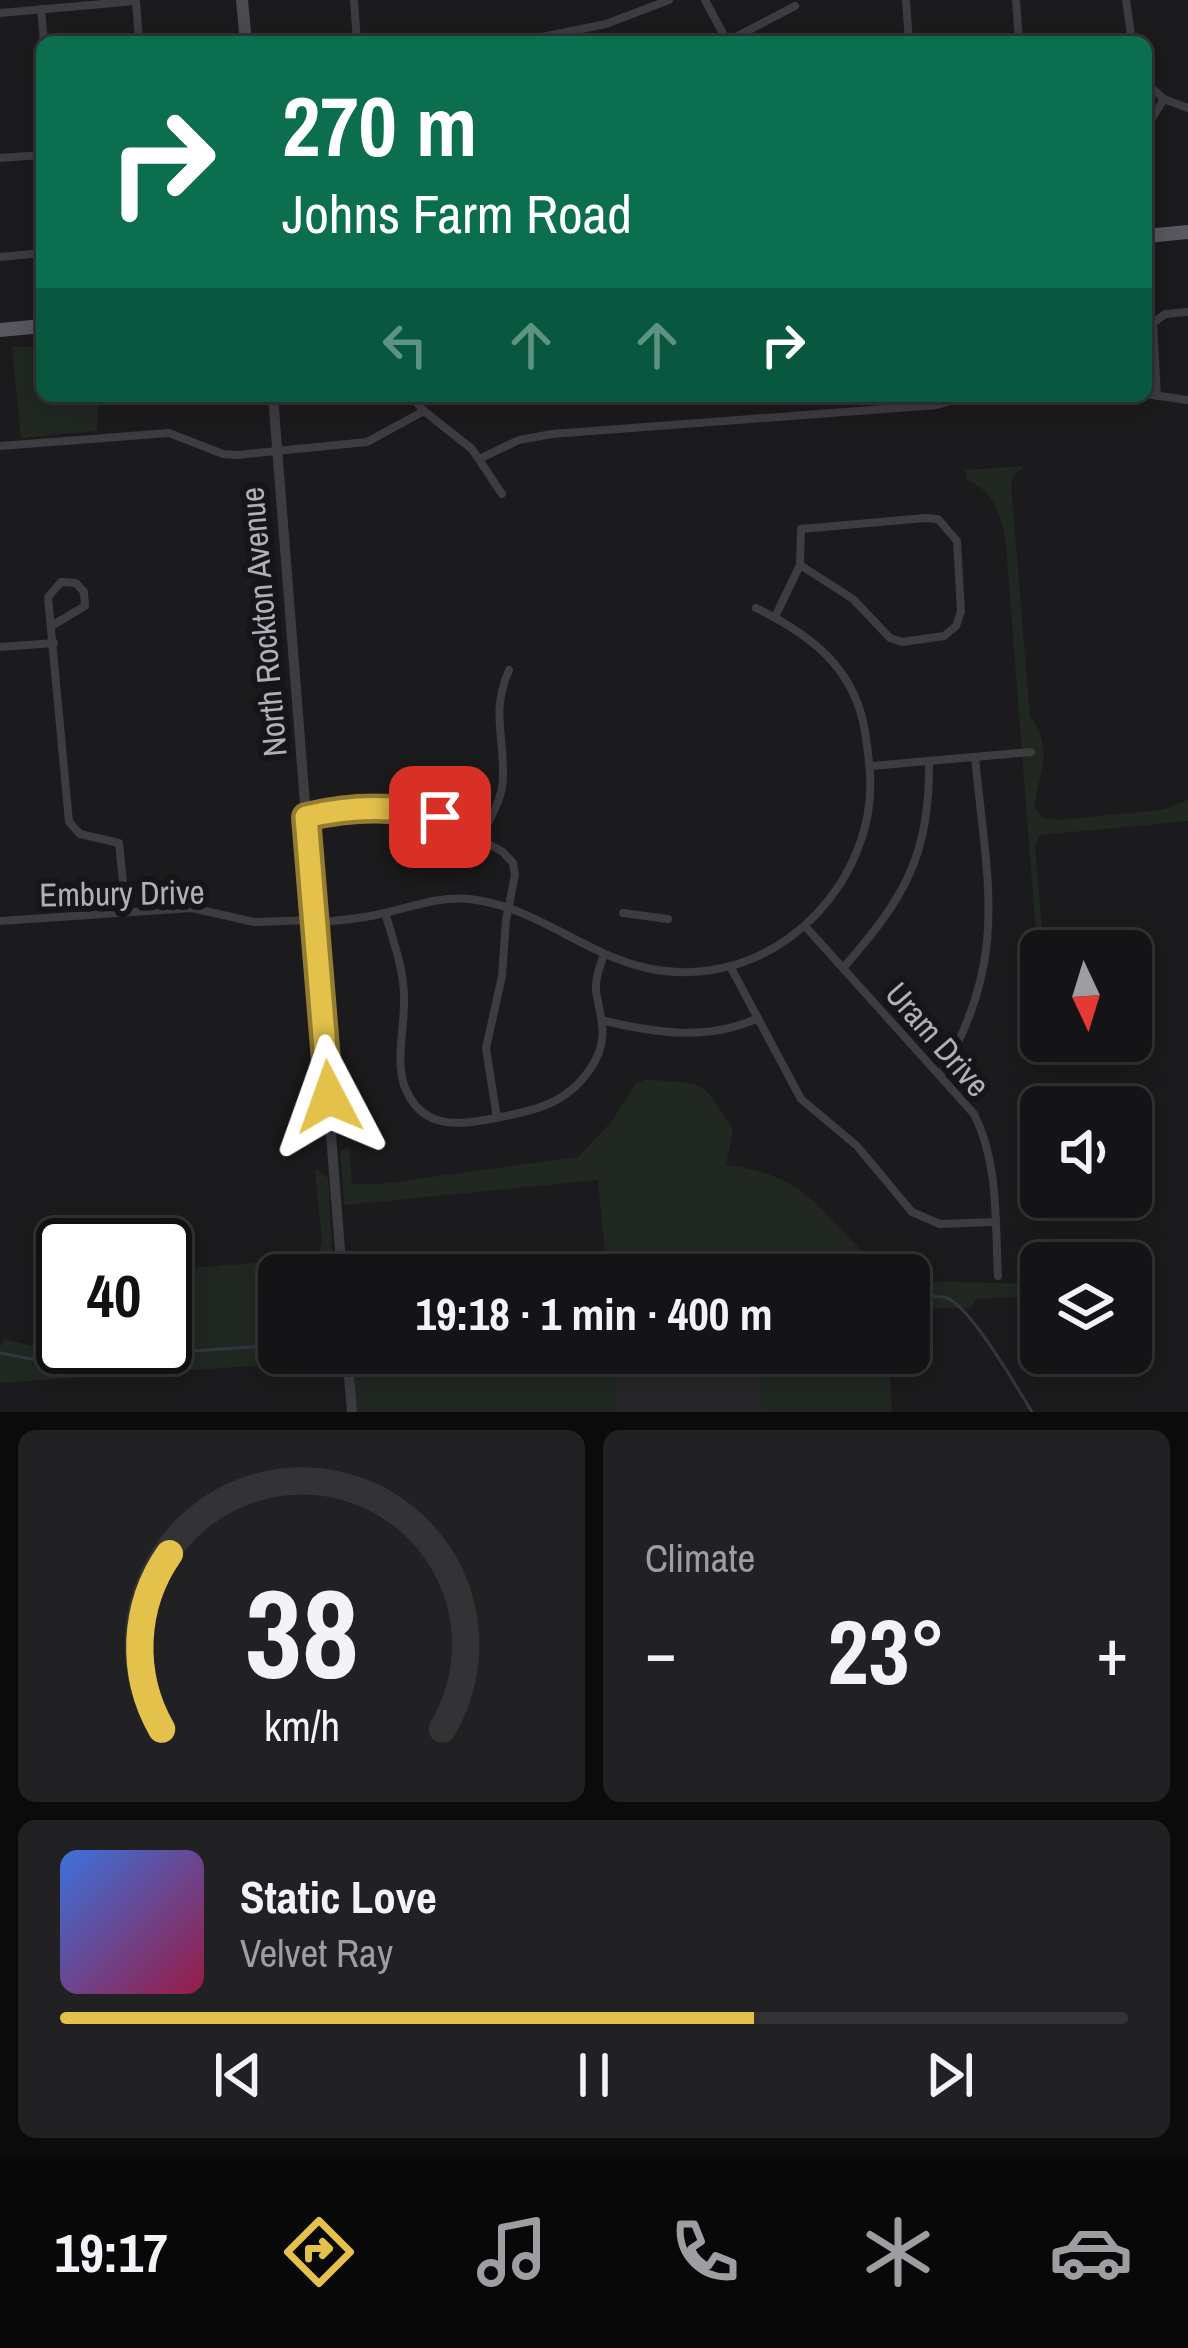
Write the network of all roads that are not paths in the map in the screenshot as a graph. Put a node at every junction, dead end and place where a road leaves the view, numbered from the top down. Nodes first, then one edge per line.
1 (242, 0) edge
2 (353, 0) edge
3 (669, 0) edge
4 (705, 0) edge
5 (906, 0) edge
6 (1016, 0) edge
7 (1126, 0) edge
8 (136, 2) edge
9 (795, 6) dead end
10 (41, 9) junction
11 (0, 13) edge
12 (43, 36) edge
13 (139, 36) edge
14 (245, 36) edge
15 (356, 36) edge
16 (548, 36) edge
17 (725, 36) edge
18 (739, 36) edge
19 (909, 36) edge
20 (1019, 36) edge
21 (1131, 36) edge
22 (1152, 88) edge
23 (1164, 99) junction
24 (1188, 108) edge
25 (1152, 120) edge
26 (36, 155) edge
27 (0, 158) edge
28 (1188, 232) edge
29 (1152, 235) edge
30 (36, 254) edge
31 (0, 257) edge
32 (1188, 311) edge
33 (36, 327) edge
34 (0, 330) edge
35 (1152, 358) edge
36 (1152, 395) edge
37 (1188, 400) edge
38 (273, 402) edge
39 (416, 402) edge
40 (947, 402) edge
41 (424, 411) junction
42 (0, 446) edge
43 (276, 450) junction
44 (481, 458) junction
45 (502, 494) dead end
46 (800, 565) junction
47 (755, 608) dead end
48 (775, 617) junction
49 (53, 625) junction
50 (54, 643) junction
51 (0, 647) edge
52 (509, 670) dead end
53 (1031, 752) dead end
54 (975, 757) junction
55 (929, 761) junction
56 (871, 766) junction
57 (306, 817) junction
58 (480, 839) junction
59 (510, 907) junction
60 (126, 912) junction
61 (386, 913) junction
62 (623, 913) dead end
63 (0, 920) edge
64 (668, 920) dead end
65 (316, 921) junction
66 (805, 926) junction
67 (604, 955) junction
68 (730, 966) junction
69 (843, 968) junction
70 (758, 1018) junction
71 (605, 1022) junction
72 (941, 1075) junction
73 (497, 1118) junction
74 (994, 1222) junction
75 (340, 1254) edge
76 (998, 1276) dead end
77 (349, 1374) edge
78 (352, 1412) edge

1 - 14 main road
2 - 15 street
3 - 16 street
4 - 17 street
5 - 19 street
6 - 20 street
7 - 21 street
8 - 10 street
8 - 13 street
9 - 18 street
10 - 11 street
10 - 12 street
22 - 23 street
23 - 24 street
23 - 25 street
26 - 27 street
28 - 29 main road
30 - 31 street
32 - 35 street
33 - 34 main road
36 - 37 street
38 - 43 street, North Rockton Avenue
39 - 41 street
40 - 44 street
41 - 43 street
41 - 44 street
42 - 43 street
43 - 57 street, North Rockton Avenue
44 - 45 street
46 - 46 street
46 - 48 street
47 - 48 street, Embury Drive
48 - 56 street, Embury Drive
49 - 49 street
49 - 50 street
50 - 51 street
50 - 60 street
52 - 58 street
53 - 54 street
54 - 55 street
54 - 72 street
55 - 56 street
55 - 69 street
56 - 66 street, Embury Drive
57 - 58 street
57 - 65 street, North Rockton Avenue
58 - 59 street
59 - 61 street, Embury Drive
59 - 67 street, Embury Drive
59 - 73 street
60 - 63 street, Embury Drive
60 - 65 street, Embury Drive
61 - 65 street, Embury Drive
61 - 73 street
62 - 64 street
65 - 75 street, North Rockton Avenue
66 - 68 street, Embury Drive
66 - 69 street, Uram Drive
67 - 68 street, Embury Drive
67 - 71 street
68 - 70 street
69 - 72 street, Uram Drive
70 - 71 street
70 - 74 street
71 - 73 street
72 - 74 street, Uram Drive
74 - 76 street, Uram Drive
77 - 78 street

